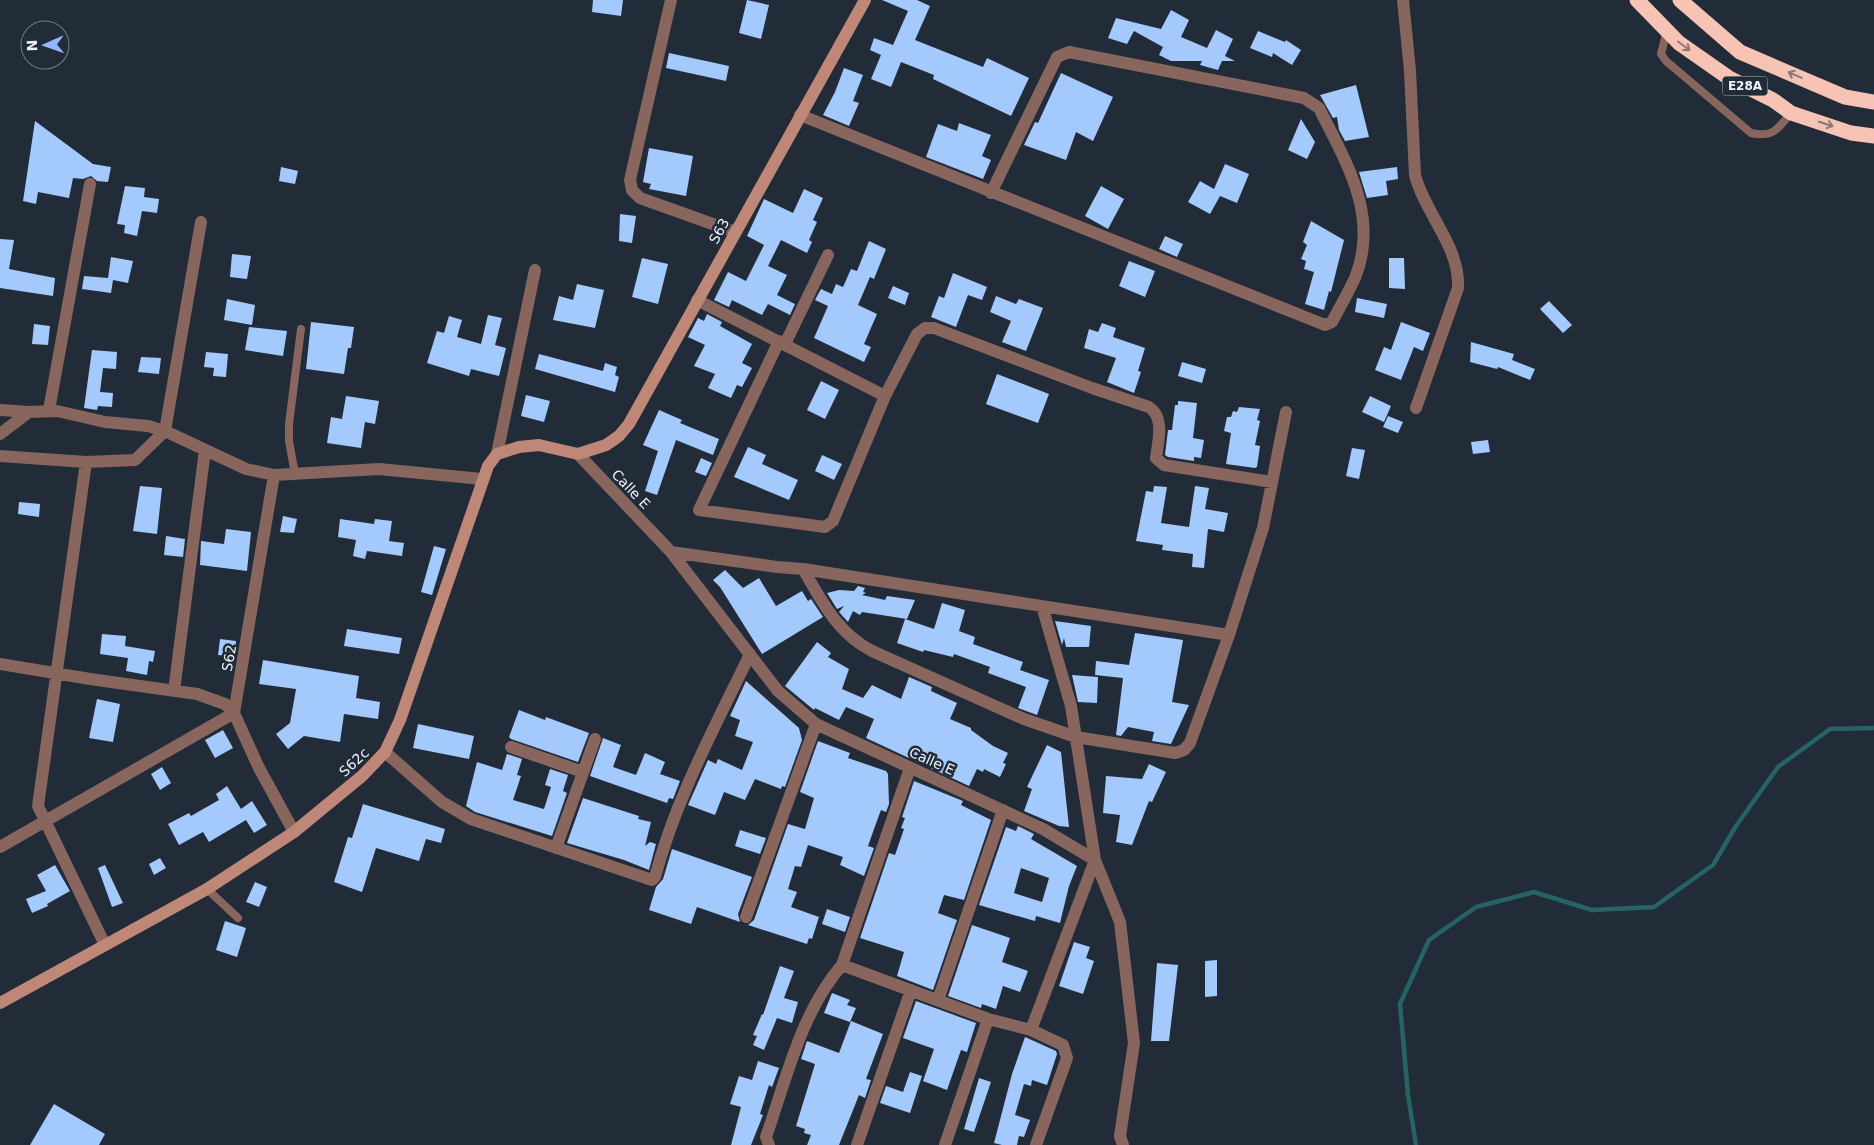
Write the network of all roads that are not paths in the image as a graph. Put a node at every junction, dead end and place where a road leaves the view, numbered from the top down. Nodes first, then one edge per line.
1 (671, 0) edge
2 (865, 0) edge
3 (1403, 0) edge
4 (1637, 0) edge
5 (1680, 0) edge
6 (1667, 30) junction
7 (1874, 102) edge
8 (1791, 112) junction
9 (800, 115) junction
10 (1874, 136) edge
11 (90, 184) dead end
12 (990, 192) junction
13 (201, 222) dead end
14 (735, 232) junction
15 (828, 255) dead end
16 (535, 270) dead end
17 (697, 300) junction
18 (301, 329) dead end
19 (782, 343) junction
20 (885, 396) junction
21 (1416, 408) dead end
22 (0, 410) edge
23 (49, 410) junction
24 (29, 412) junction
25 (1286, 412) dead end
26 (165, 431) junction
27 (0, 434) edge
28 (205, 450) junction
29 (497, 454) junction
30 (578, 454) junction
31 (0, 456) edge
32 (86, 462) junction
33 (295, 474) junction
34 (274, 475) junction
35 (482, 478) junction
36 (1272, 482) junction
37 (671, 552) junction
38 (803, 569) junction
39 (1042, 606) junction
40 (1230, 635) junction
41 (750, 654) junction
42 (0, 664) edge
43 (55, 673) junction
44 (174, 691) junction
45 (234, 713) junction
46 (816, 724) junction
47 (1076, 737) junction
48 (595, 739) dead end
49 (511, 746) dead end
50 (385, 752) junction
51 (910, 768) junction
52 (583, 772) junction
53 (1003, 810) junction
54 (45, 821) junction
55 (294, 832) junction
56 (0, 847) edge
57 (556, 848) junction
58 (1094, 860) junction
59 (207, 890) junction
60 (746, 917) dead end
61 (238, 918) dead end
62 (105, 945) junction
63 (842, 965) junction
64 (911, 990) junction
65 (938, 1000) junction
66 (0, 1002) edge
67 (988, 1019) junction
68 (1031, 1030) junction
69 (1120, 1142) edge
70 (769, 1145) edge
71 (857, 1145) edge
72 (945, 1145) edge
73 (1036, 1145) edge

1 - 14 street
2 - 9 main road, S63
3 - 21 street
4 - 6 highway, E28A
7 -> 5 highway, E28A
6 -> 8 highway, E28A
6 - 8 lane
8 -> 10 highway, E28A
9 - 12 street
9 - 14 main road, S63
11 - 23 street
12 - 12 street
13 - 26 street
14 - 17 main road, S63
15 - 19 street
16 - 29 street
17 - 19 street
17 - 30 main road, S63
18 - 33 lane
19 - 20 street
19 - 20 street
20 - 36 street
22 - 24 street
23 - 24 street
23 - 26 street
24 - 27 street
25 - 36 street
26 - 28 street
26 - 32 street
28 - 34 street
28 - 44 street
29 - 30 main road
29 - 35 main road, S62c
30 - 37 street, Calle E
31 - 32 street
32 - 43 street
33 - 34 street
33 - 35 street
34 - 45 street, S62
35 - 50 main road, S62c
36 - 40 street
37 - 38 street
37 - 41 street, Calle E
38 - 39 street
38 - 47 street
39 - 40 street
39 - 47 street
40 - 47 street
41 - 46 street, Calle E
41 - 57 street
42 - 43 street
43 - 44 street
43 - 54 street
44 - 45 street
45 - 54 street
45 - 55 street
46 - 51 street, Calle E
46 - 60 street
47 - 58 street
48 - 52 street
49 - 52 street
50 - 55 main road, S62c
50 - 57 street
51 - 53 street, Calle E
51 - 63 street
52 - 57 street
53 - 58 street, Calle E
53 - 65 street
54 - 56 street
54 - 62 street
55 - 59 main road, S62c
58 - 68 street
58 - 69 street
59 - 61 lane
59 - 62 main road, S62c
62 - 66 main road, S62c
63 - 64 street
63 - 70 street
64 - 65 street
64 - 71 street
65 - 67 street
67 - 68 street
67 - 72 street
68 - 73 street

